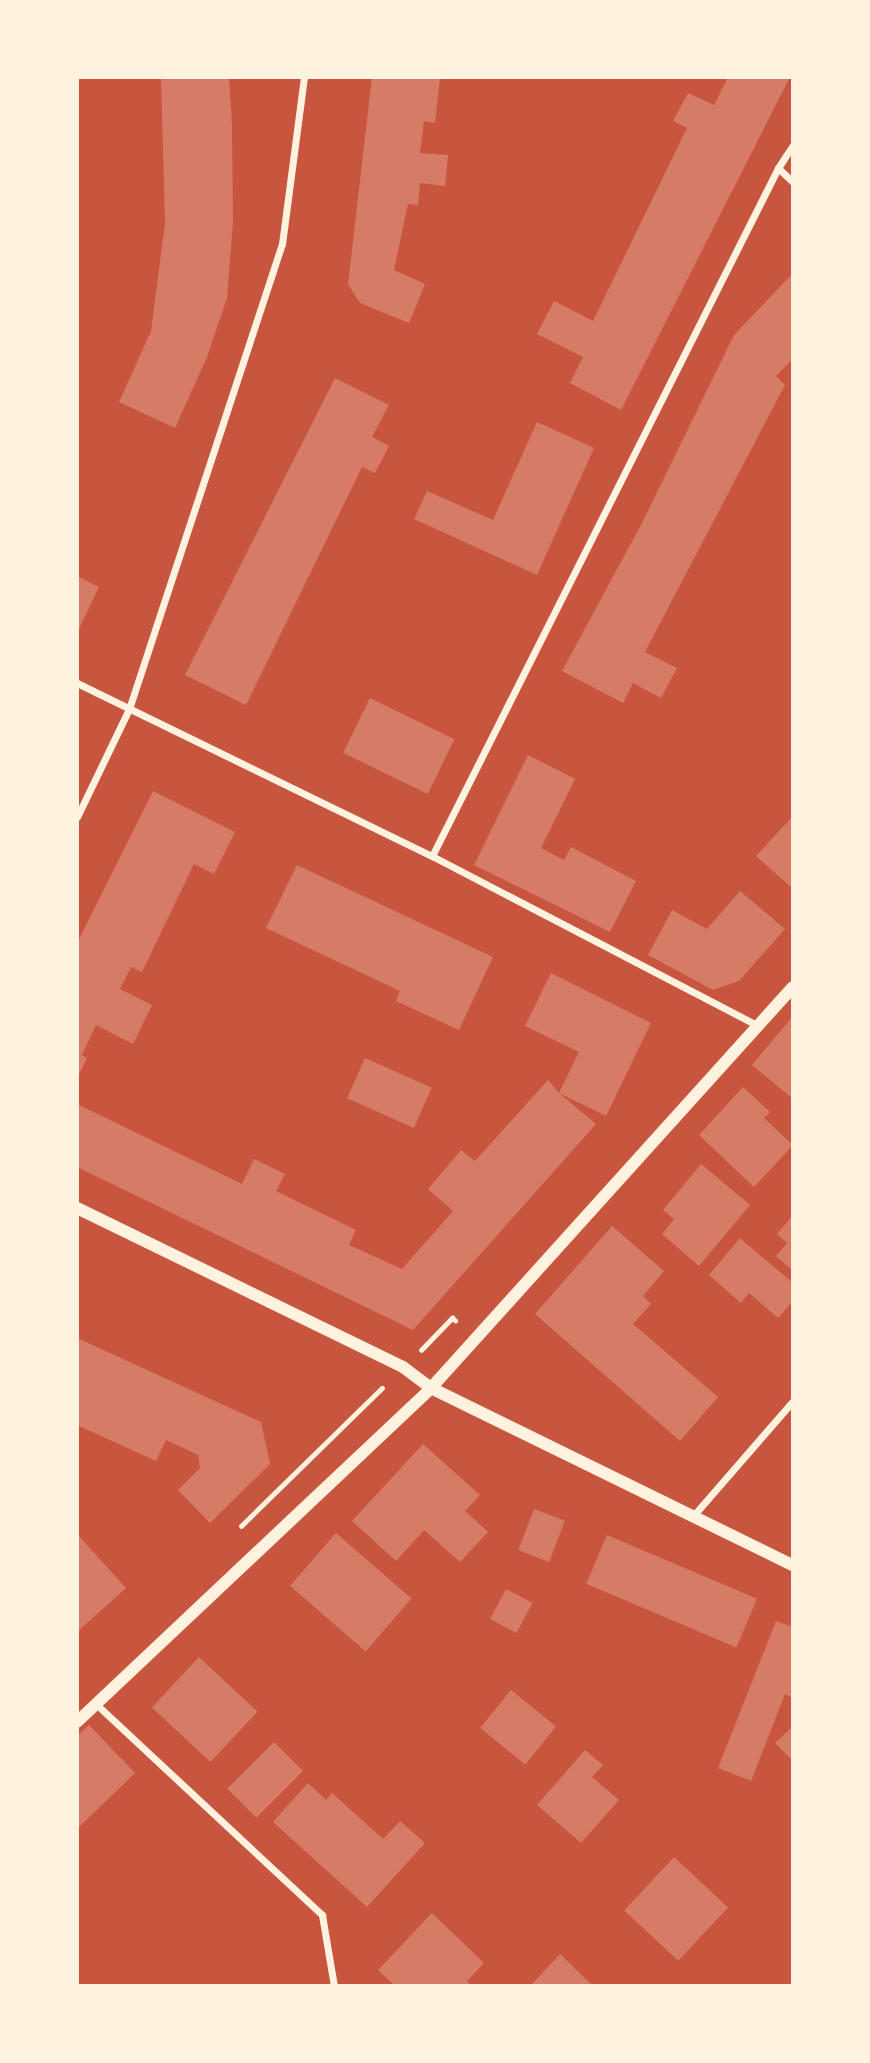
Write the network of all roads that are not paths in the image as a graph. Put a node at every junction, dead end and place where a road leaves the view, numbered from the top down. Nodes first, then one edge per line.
1 (304, 77) edge
2 (793, 145) edge
3 (778, 168) junction
4 (793, 181) edge
5 (77, 683) edge
6 (129, 709) junction
7 (77, 817) edge
8 (432, 856) junction
9 (793, 988) edge
10 (758, 1026) junction
11 (77, 1208) edge
12 (431, 1388) junction
13 (793, 1401) edge
14 (692, 1516) junction
15 (793, 1565) edge
16 (97, 1705) junction
17 (77, 1722) edge
18 (334, 1986) edge

1 - 6 street
2 - 3 street
3 - 4 street
3 - 8 street
5 - 6 street
6 - 7 street
6 - 8 street
8 - 10 street
9 - 10 street
10 - 12 street
11 - 12 street
12 - 14 street
12 - 16 street
13 - 14 street
14 - 15 street
16 - 17 street
16 - 18 street

